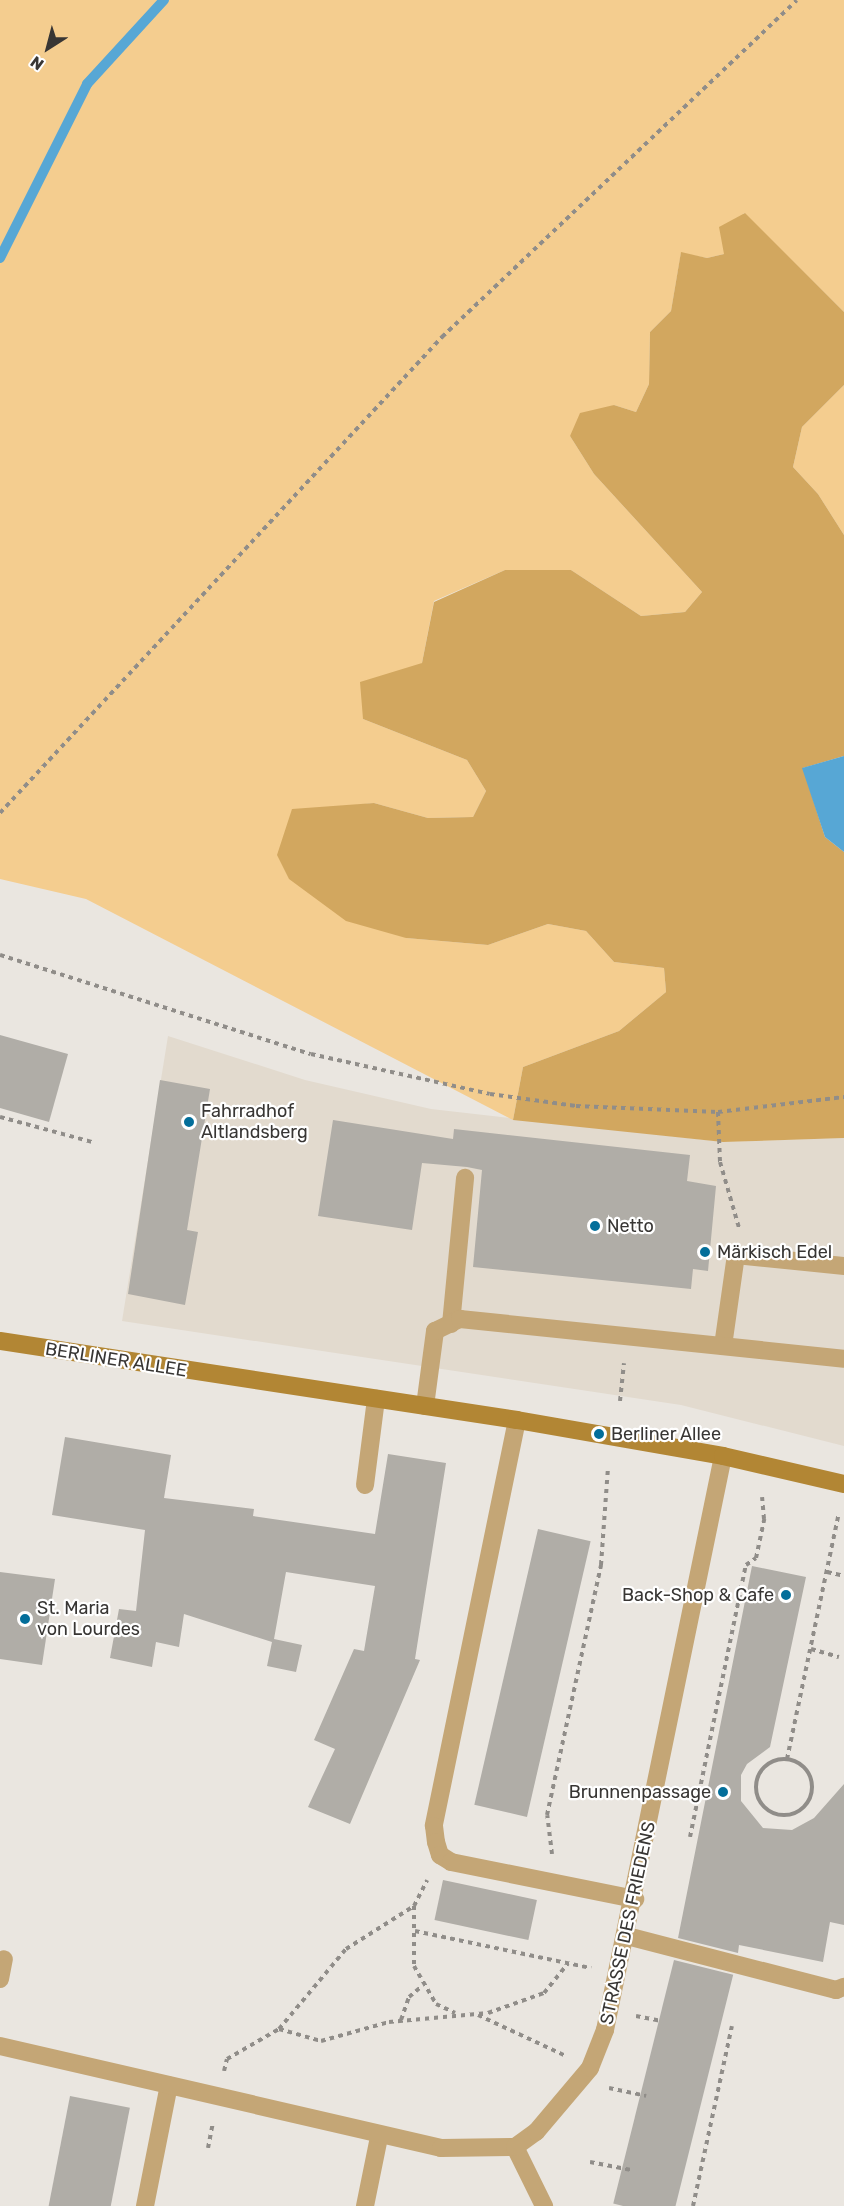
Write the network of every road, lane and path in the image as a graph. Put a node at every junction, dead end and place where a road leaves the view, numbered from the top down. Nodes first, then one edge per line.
1 (797, 0) edge
2 (0, 813) edge
3 (0, 955) edge
4 (844, 1097) edge
5 (718, 1112) junction
6 (0, 1117) edge
7 (92, 1142) dead end
8 (465, 1178) dead end
9 (748, 1256) junction
10 (844, 1266) edge
11 (451, 1324) junction
12 (627, 1337) junction
13 (0, 1341) edge
14 (723, 1346) junction
15 (844, 1359) edge
16 (376, 1399) junction
17 (620, 1401) dead end
18 (425, 1406) junction
19 (517, 1420) junction
20 (723, 1456) junction
21 (608, 1468) dead end
22 (844, 1484) edge
23 (364, 1485) dead end
24 (762, 1497) dead end
25 (838, 1516) dead end
26 (827, 1572) junction
27 (844, 1576) edge
28 (811, 1649) junction
29 (839, 1657) dead end
30 (787, 1759) junction
31 (690, 1837) dead end
32 (440, 1855) junction
33 (555, 1882) junction
34 (635, 1899) junction
35 (414, 1906) junction
36 (416, 1931) junction
37 (627, 1936) junction
38 (4, 1959) dead end
39 (568, 1963) junction
40 (619, 1975) junction
41 (0, 1979) edge
42 (422, 1986) junction
43 (844, 1987) edge
44 (455, 2013) junction
45 (474, 2013) junction
46 (632, 2016) dead end
47 (401, 2020) junction
48 (662, 2021) dead end
49 (732, 2026) dead end
50 (279, 2029) junction
51 (0, 2046) edge
52 (227, 2060) dead end
53 (590, 2068) junction
54 (169, 2085) junction
55 (606, 2087) dead end
56 (646, 2096) dead end
57 (215, 2113) dead end
58 (379, 2137) junction
59 (515, 2147) junction
60 (208, 2148) dead end
61 (590, 2162) dead end
62 (631, 2170) dead end
63 (145, 2206) edge
64 (365, 2206) edge
65 (544, 2206) edge
66 (693, 2206) edge

1 - 2 path
3 - 5 path
4 - 5 path
5 - 9 path
6 - 7 path
8 - 11 street
9 - 10 street
9 - 14 street
11 - 12 street
11 - 18 street
12 - 14 street
12 - 17 path
13 - 16 street, BERLINER ALLEE
14 - 15 street
16 - 18 street, BERLINER ALLEE
16 - 23 street
18 - 19 street, BERLINER ALLEE
19 - 20 street, BERLINER ALLEE
19 - 32 street
20 - 22 street, BERLINER ALLEE
20 - 34 street, STRASSE DES FRIEDENS
21 - 33 path
24 - 31 path
25 - 26 path
26 - 27 path
26 - 28 path
28 - 29 path
28 - 30 path
30 - 30 path
32 - 33 street
32 - 35 path
33 - 34 street
34 - 37 street, STRASSE DES FRIEDENS
35 - 36 path
35 - 50 path
36 - 39 path
36 - 42 path
37 - 40 street, STRASSE DES FRIEDENS
37 - 43 street
38 - 41 street
39 - 40 path
39 - 45 path
40 - 53 street, STRASSE DES FRIEDENS
42 - 44 path
42 - 47 path
44 - 45 path
44 - 47 path
45 - 53 path
46 - 48 path
47 - 50 path
49 - 66 path
50 - 52 path
51 - 54 street
53 - 59 street, STRASSE DES FRIEDENS
54 - 58 street
54 - 63 street
55 - 56 path
57 - 60 path
58 - 59 street
58 - 64 street
59 - 65 street
61 - 62 path

